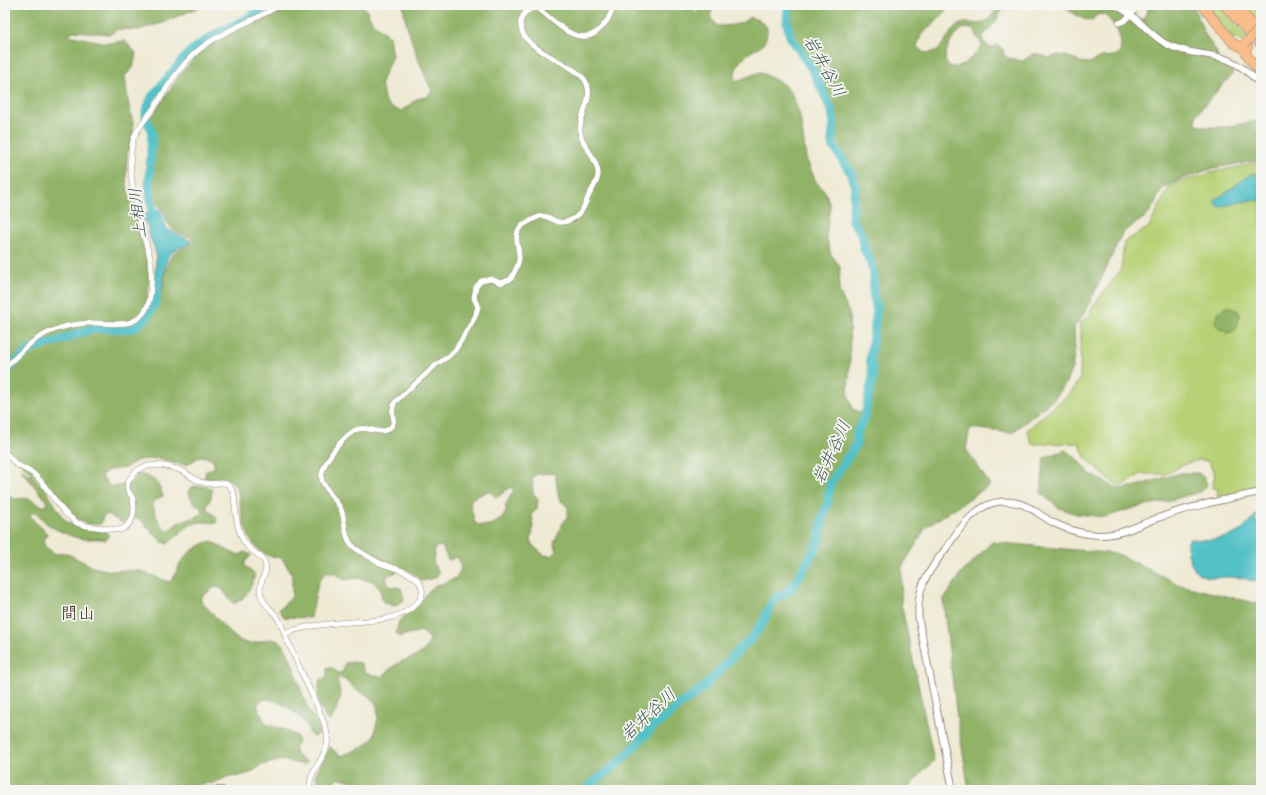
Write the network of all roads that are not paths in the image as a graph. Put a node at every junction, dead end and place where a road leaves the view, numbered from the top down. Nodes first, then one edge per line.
1 (280, 5) edge
2 (614, 5) edge
3 (1114, 5) edge
4 (1140, 5) edge
5 (1202, 5) edge
6 (1224, 5) edge
7 (1236, 5) edge
8 (1131, 15) junction
9 (1119, 23) dead end
10 (1261, 28) edge
11 (1261, 34) edge
12 (1261, 45) edge
13 (1245, 46) junction
14 (1261, 72) edge
15 (1261, 85) edge
16 (5, 368) edge
17 (5, 452) edge
18 (1261, 492) edge
19 (284, 634) junction
20 (201, 790) edge
21 (222, 790) edge
22 (310, 790) edge
23 (953, 790) edge

1 - 16 street
2 - 19 street
3 - 8 street
4 - 8 street
5 - 13 highway
6 - 12 highway
7 - 11 highway
8 - 9 street
8 - 15 street
10 - 13 highway, bridge
11 - 13 highway
13 - 14 highway
17 - 19 street
18 - 23 street
19 - 22 street
20 - 21 street

